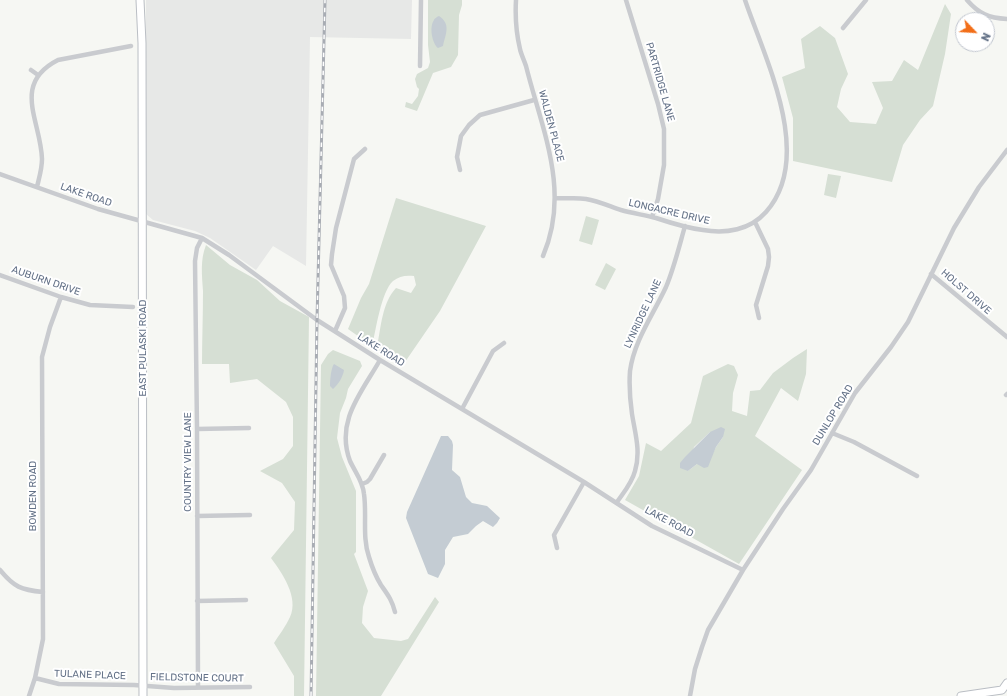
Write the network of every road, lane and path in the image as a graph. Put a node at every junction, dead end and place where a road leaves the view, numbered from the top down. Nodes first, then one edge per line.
1 (140, 0) edge
2 (421, 0) edge
3 (516, 0) edge
4 (626, 0) edge
5 (744, 0) edge
6 (866, 0) edge
7 (967, 0) edge
8 (1007, 19) edge
9 (843, 28) dead end
10 (131, 46) dead end
11 (420, 66) dead end
12 (31, 70) dead end
13 (38, 75) junction
14 (534, 100) junction
15 (365, 149) dead end
16 (1007, 150) edge
17 (460, 170) dead end
18 (0, 174) edge
19 (37, 187) junction
20 (556, 198) junction
21 (652, 217) junction
22 (142, 220) junction
23 (755, 222) junction
24 (685, 226) junction
25 (202, 238) junction
26 (543, 256) dead end
27 (932, 274) junction
28 (0, 275) edge
29 (61, 297) junction
30 (133, 307) dead end
31 (760, 318) dead end
32 (335, 331) junction
33 (1007, 338) edge
34 (504, 343) dead end
35 (380, 360) junction
36 (462, 409) junction
37 (249, 428) dead end
38 (197, 429) junction
39 (832, 433) junction
40 (384, 455) dead end
41 (917, 476) dead end
42 (584, 482) junction
43 (362, 484) junction
44 (617, 502) junction
45 (250, 515) dead end
46 (196, 516) junction
47 (557, 548) dead end
48 (0, 570) edge
49 (743, 570) junction
50 (43, 592) junction
51 (246, 600) dead end
52 (197, 601) junction
53 (395, 612) dead end
54 (35, 678) junction
55 (1007, 683) edge
56 (144, 686) junction
57 (198, 687) junction
58 (250, 687) dead end
59 (999, 693) edge
60 (975, 695) edge
61 (29, 696) edge
62 (143, 696) edge
63 (690, 696) edge
64 (961, 696) edge

1 - 22 main road, EAST PULASKI ROAD
2 - 11 street
3 - 14 street, WALDEN PLACE
4 - 21 street, PARTRIDGE LANE
5 - 23 street, LONGACRE DRIVE
6 - 9 street
7 - 8 street
10 - 13 street
12 - 13 street
13 - 19 street
14 - 17 street
14 - 20 street, WALDEN PLACE
15 - 32 street
16 - 27 street, DUNLOP ROAD
18 - 19 street, LAKE ROAD
19 - 22 street, LAKE ROAD
20 - 21 street, LONGACRE DRIVE
20 - 26 street, WALDEN PLACE
21 - 24 street, LONGACRE DRIVE
22 - 25 street, LAKE ROAD
22 - 56 main road, EAST PULASKI ROAD
23 - 24 street, LONGACRE DRIVE
23 - 31 street
24 - 44 street, LYNRIDGE LANE
25 - 32 street, LAKE ROAD
25 - 38 street, COUNTRY VIEW LANE
27 - 33 street, HOLST DRIVE
27 - 39 street, DUNLOP ROAD
28 - 29 street, AUBURN DRIVE
29 - 30 street, AUBURN DRIVE
29 - 50 street, BOWDEN ROAD
32 - 35 street, LAKE ROAD
34 - 36 street
35 - 36 street, LAKE ROAD
35 - 43 street
36 - 42 street, LAKE ROAD
37 - 38 street
38 - 46 street, COUNTRY VIEW LANE
39 - 41 street
39 - 49 street, DUNLOP ROAD
40 - 43 street
42 - 44 street, LAKE ROAD
42 - 47 street
43 - 53 street
44 - 49 street, LAKE ROAD
45 - 46 street
46 - 52 street, COUNTRY VIEW LANE
48 - 50 street
49 - 63 street, DUNLOP ROAD
50 - 54 street, BOWDEN ROAD
51 - 52 street
52 - 57 street, COUNTRY VIEW LANE
54 - 56 street, TULANE PLACE
54 - 61 street, BOWDEN ROAD
55 - 59 main road
56 - 57 street, FIELDSTONE COURT
56 - 62 main road, EAST PULASKI ROAD
57 - 58 street, FIELDSTONE COURT
59 - 60 main road
60 - 64 main road

